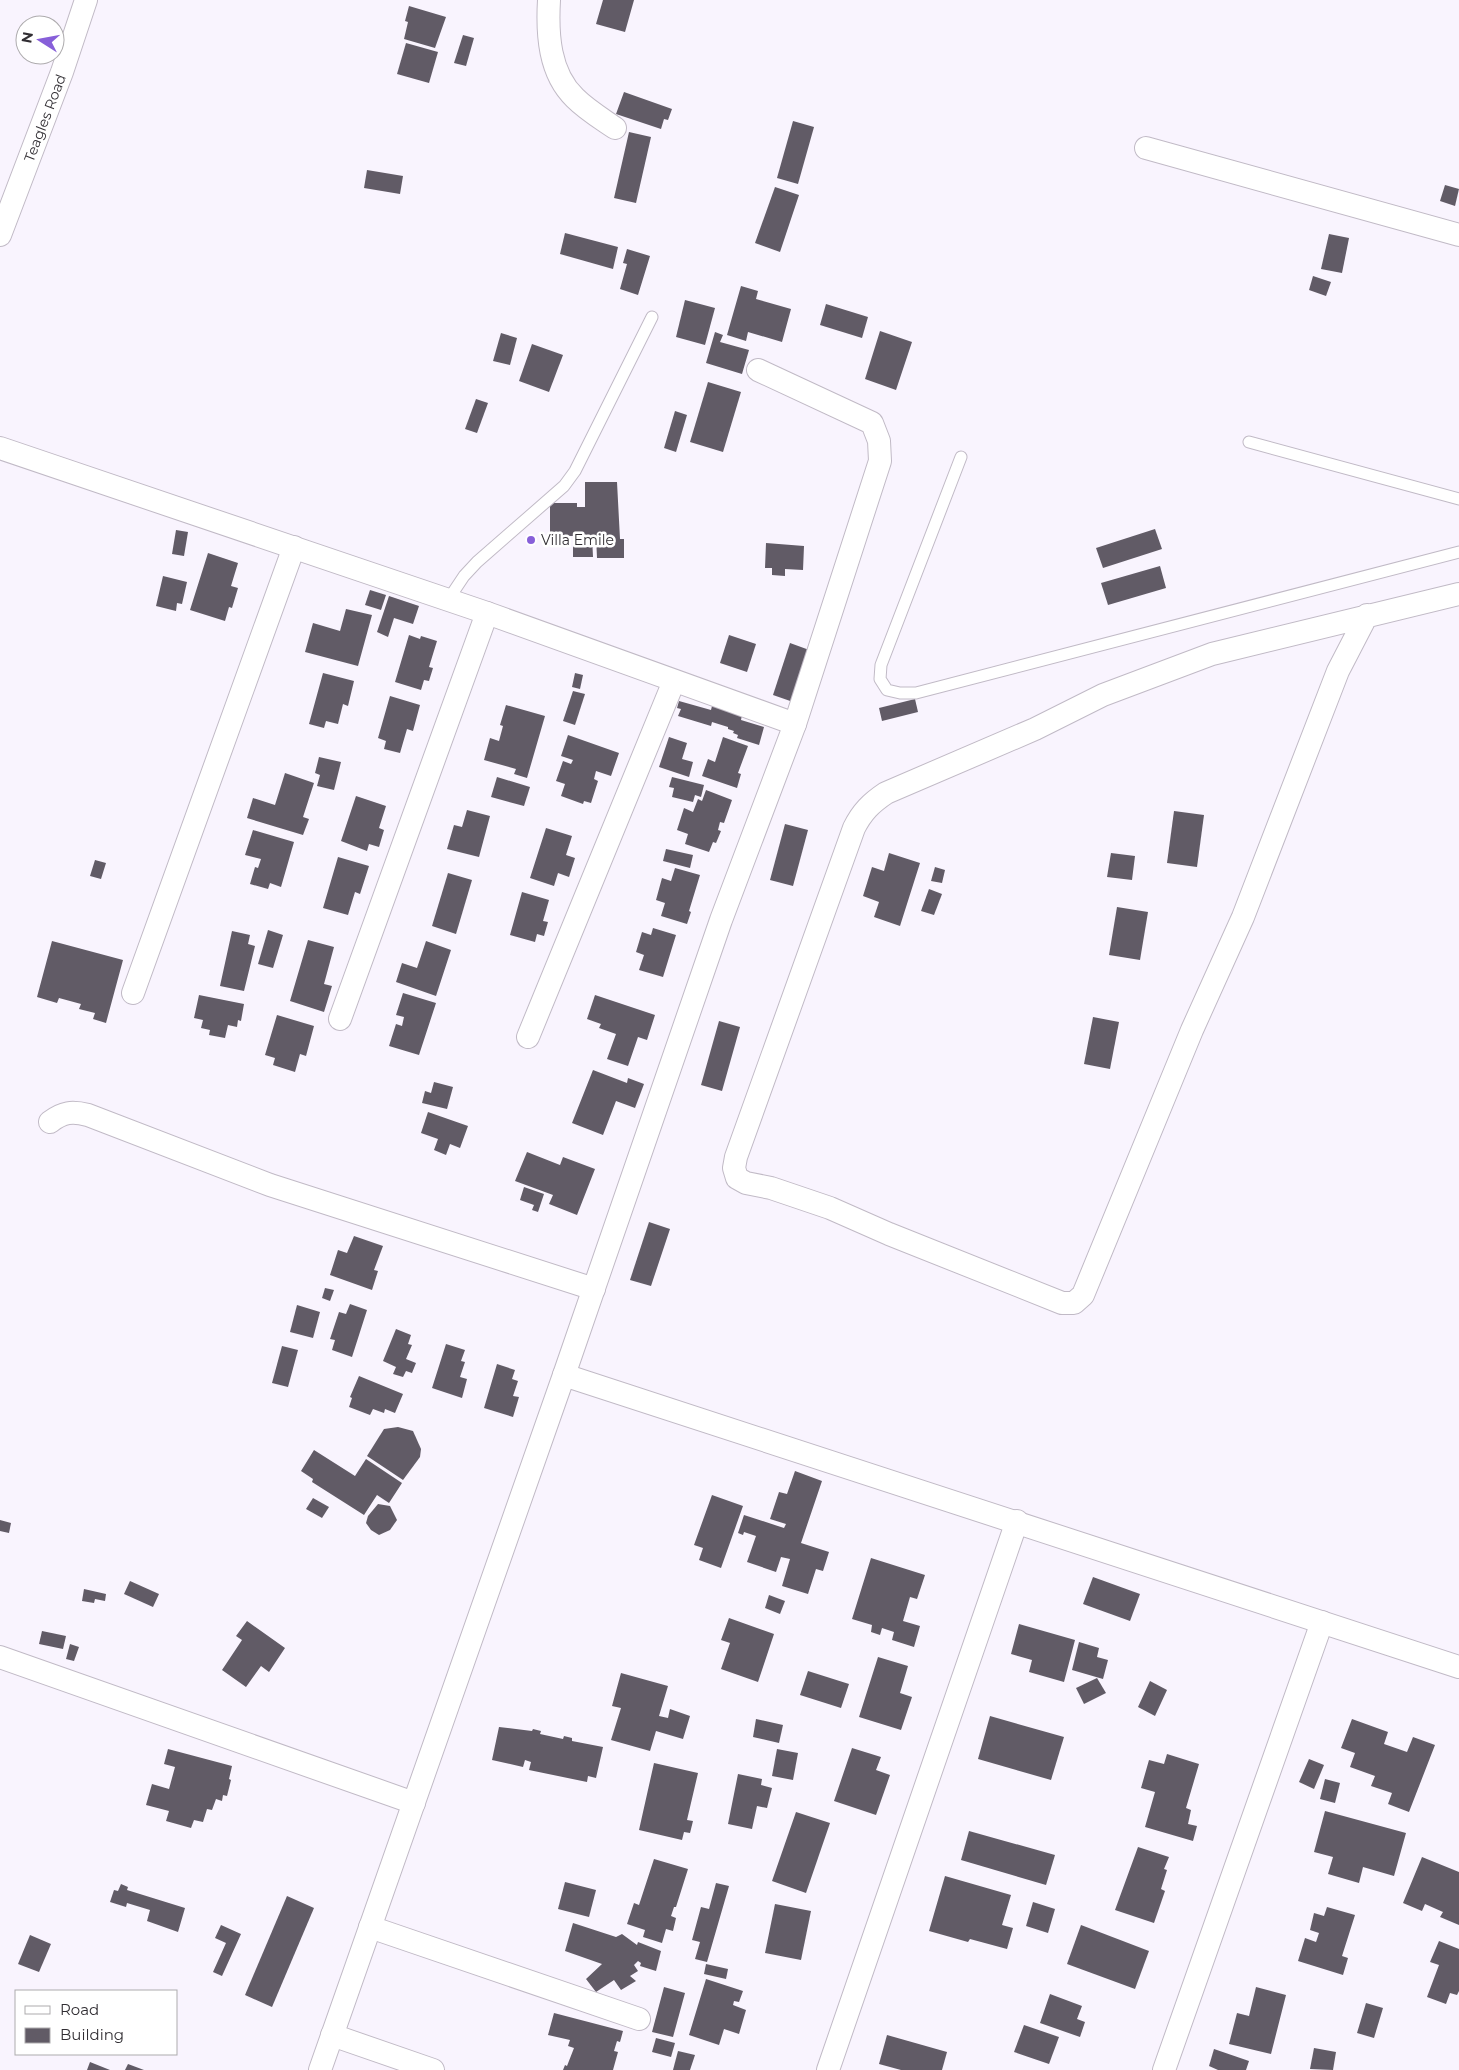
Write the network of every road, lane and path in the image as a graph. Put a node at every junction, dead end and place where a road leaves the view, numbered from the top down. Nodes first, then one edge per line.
1 (86, 0) edge
2 (549, 0) edge
3 (615, 128) dead end
4 (1146, 148) dead end
5 (0, 235) edge
6 (1459, 235) edge
7 (652, 317) dead end
8 (758, 370) dead end
9 (1249, 442) dead end
10 (0, 448) edge
11 (961, 457) dead end
12 (1459, 499) edge
13 (294, 547) junction
14 (1459, 552) edge
15 (1459, 594) edge
16 (448, 600) junction
17 (487, 613) junction
18 (1367, 615) junction
19 (674, 681) junction
20 (795, 724) junction
21 (133, 993) dead end
22 (340, 1019) dead end
23 (528, 1037) dead end
24 (50, 1122) dead end
25 (594, 1289) junction
26 (564, 1375) junction
27 (1016, 1521) junction
28 (1322, 1622) junction
29 (0, 1657) edge
30 (1459, 1667) edge
31 (414, 1803) junction
32 (370, 1927) junction
33 (639, 2019) dead end
34 (332, 2035) junction
35 (320, 2070) edge
36 (433, 2070) edge
37 (828, 2070) edge
38 (1164, 2070) edge

1 - 5 street, Teagles Road
2 - 3 street
4 - 6 street
7 - 16 lane
8 - 20 street
9 - 12 lane
10 - 13 street
11 - 14 lane
13 - 16 street
13 - 21 street
15 - 18 street
16 - 17 street
17 - 19 street
17 - 22 street
18 - 18 street
19 - 20 street
19 - 23 street
20 - 25 street
24 - 25 street
25 - 26 street
26 - 27 street
26 - 31 street
27 - 28 street
27 - 37 street
28 - 30 street
28 - 38 street
29 - 31 street
31 - 32 street
32 - 33 street
32 - 34 street
34 - 35 street
34 - 36 street

